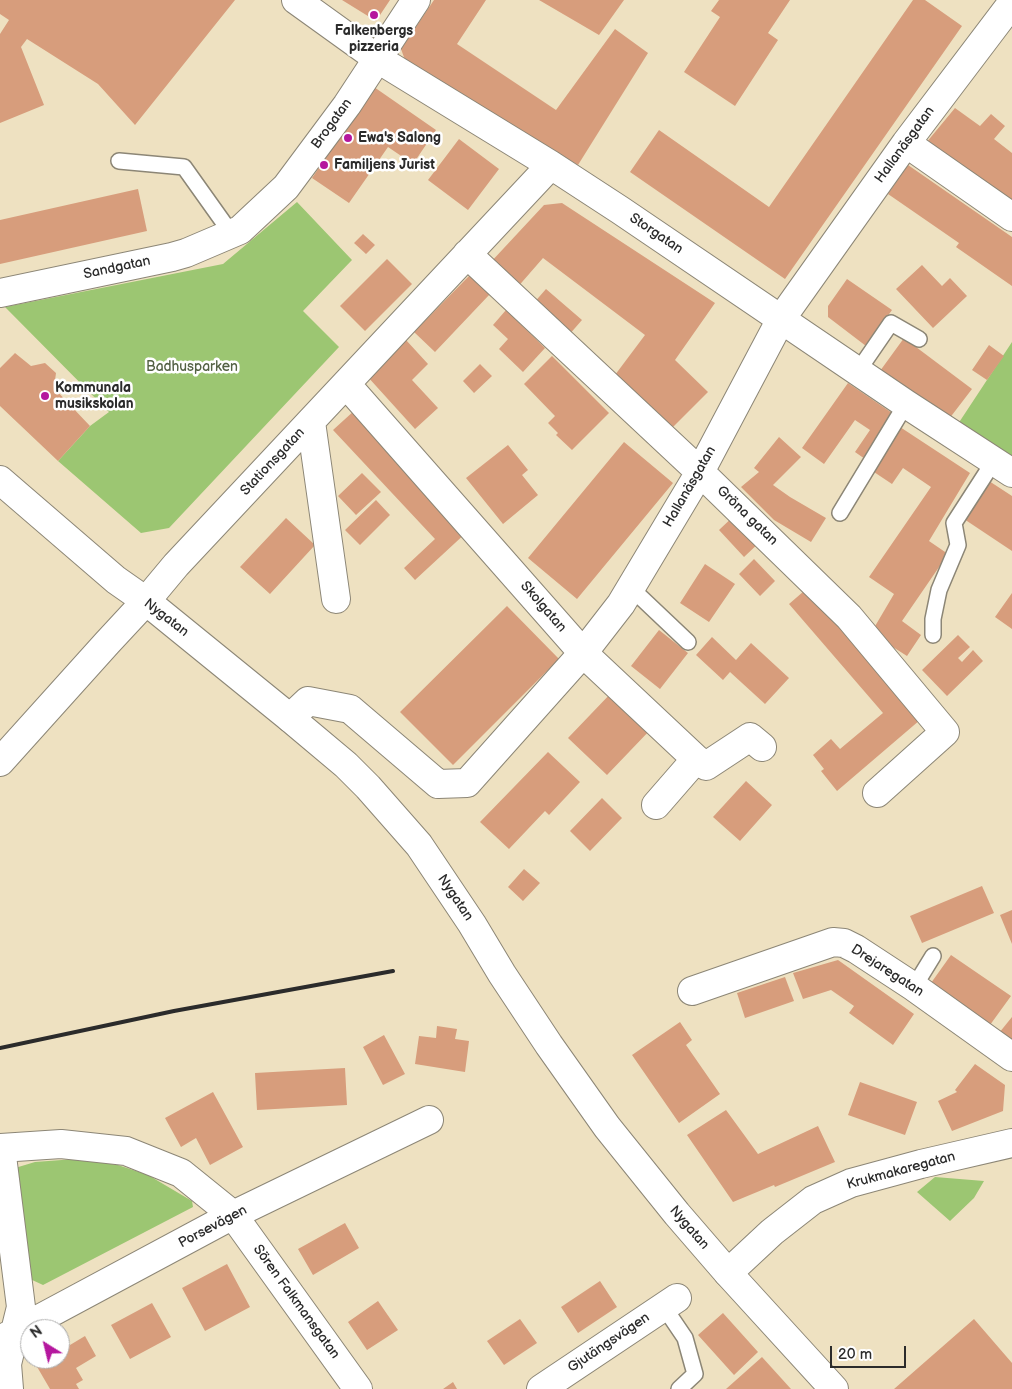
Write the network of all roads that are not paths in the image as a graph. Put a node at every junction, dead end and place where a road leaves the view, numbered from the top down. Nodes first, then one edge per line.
1 (296, 0) edge
2 (416, 0) edge
3 (1012, 3) edge
4 (378, 59) junction
5 (906, 143) junction
6 (119, 160) dead end
7 (551, 165) junction
8 (1012, 218) edge
9 (231, 233) junction
10 (467, 254) junction
11 (0, 294) edge
12 (780, 318) junction
13 (920, 339) dead end
14 (858, 371) junction
15 (346, 384) junction
16 (906, 404) junction
17 (311, 422) junction
18 (1003, 467) edge
19 (700, 472) junction
20 (0, 480) edge
21 (840, 514) dead end
22 (631, 588) junction
23 (336, 599) dead end
24 (146, 601) junction
25 (933, 635) dead end
26 (688, 642) dead end
27 (583, 653) junction
28 (290, 718) junction
29 (762, 747) dead end
30 (696, 759) junction
31 (0, 762) edge
32 (877, 793) dead end
33 (656, 805) dead end
34 (933, 956) dead end
35 (914, 987) junction
36 (692, 990) dead end
37 (1012, 1057) edge
38 (428, 1120) dead end
39 (1012, 1143) edge
40 (1, 1148) edge
41 (234, 1215) junction
42 (728, 1273) junction
43 (670, 1302) joint
44 (7, 1336) edge
45 (9, 1389) edge
46 (358, 1389) edge
47 (541, 1389) edge
48 (679, 1389) edge
49 (834, 1389) edge

1 - 4 street, Storgatan
2 - 4 street, Brogatan
3 - 5 street, Hallanäsgatan
4 - 7 street, Storgatan
4 - 9 street, Brogatan
5 - 8 street
5 - 12 street, Hallanäsgatan
6 - 9 lane
7 - 10 street, Stationsgatan
7 - 12 street, Storgatan
9 - 11 street, Sandgatan
10 - 15 street, Stationsgatan
10 - 19 street, Gröna gatan
12 - 14 street, Storgatan
12 - 19 street, Hallanäsgatan
13 - 14 lane
14 - 16 street, Storgatan
15 - 17 street, Stationsgatan
15 - 27 street, Skolgatan
16 - 18 street, Storgatan
16 - 21 lane
17 - 23 street
17 - 24 street, Stationsgatan
18 - 25 lane
19 - 22 street, Hallanäsgatan
19 - 32 street, Gröna gatan
20 - 24 street, Nygatan
22 - 26 lane
22 - 27 street, Hallanäsgatan
24 - 28 street, Nygatan
24 - 31 street, Stationsgatan
27 - 28 street, Hallanäsgatan
27 - 30 street, Skolgatan
28 - 42 street, Nygatan
29 - 30 street
30 - 33 street
34 - 35 lane
35 - 36 street, Drejaregatan
35 - 37 street, Drejaregatan
38 - 41 street, Porsevägen
39 - 42 street, Krukmakaregatan
40 - 41 street, Sören Falkmansgatan
40 - 44 street
41 - 44 street, Porsevägen
41 - 46 street, Sören Falkmansgatan
42 - 49 street, Nygatan
43 - 47 street, Gjutängsvägen
43 - 48 lane
44 - 45 street

